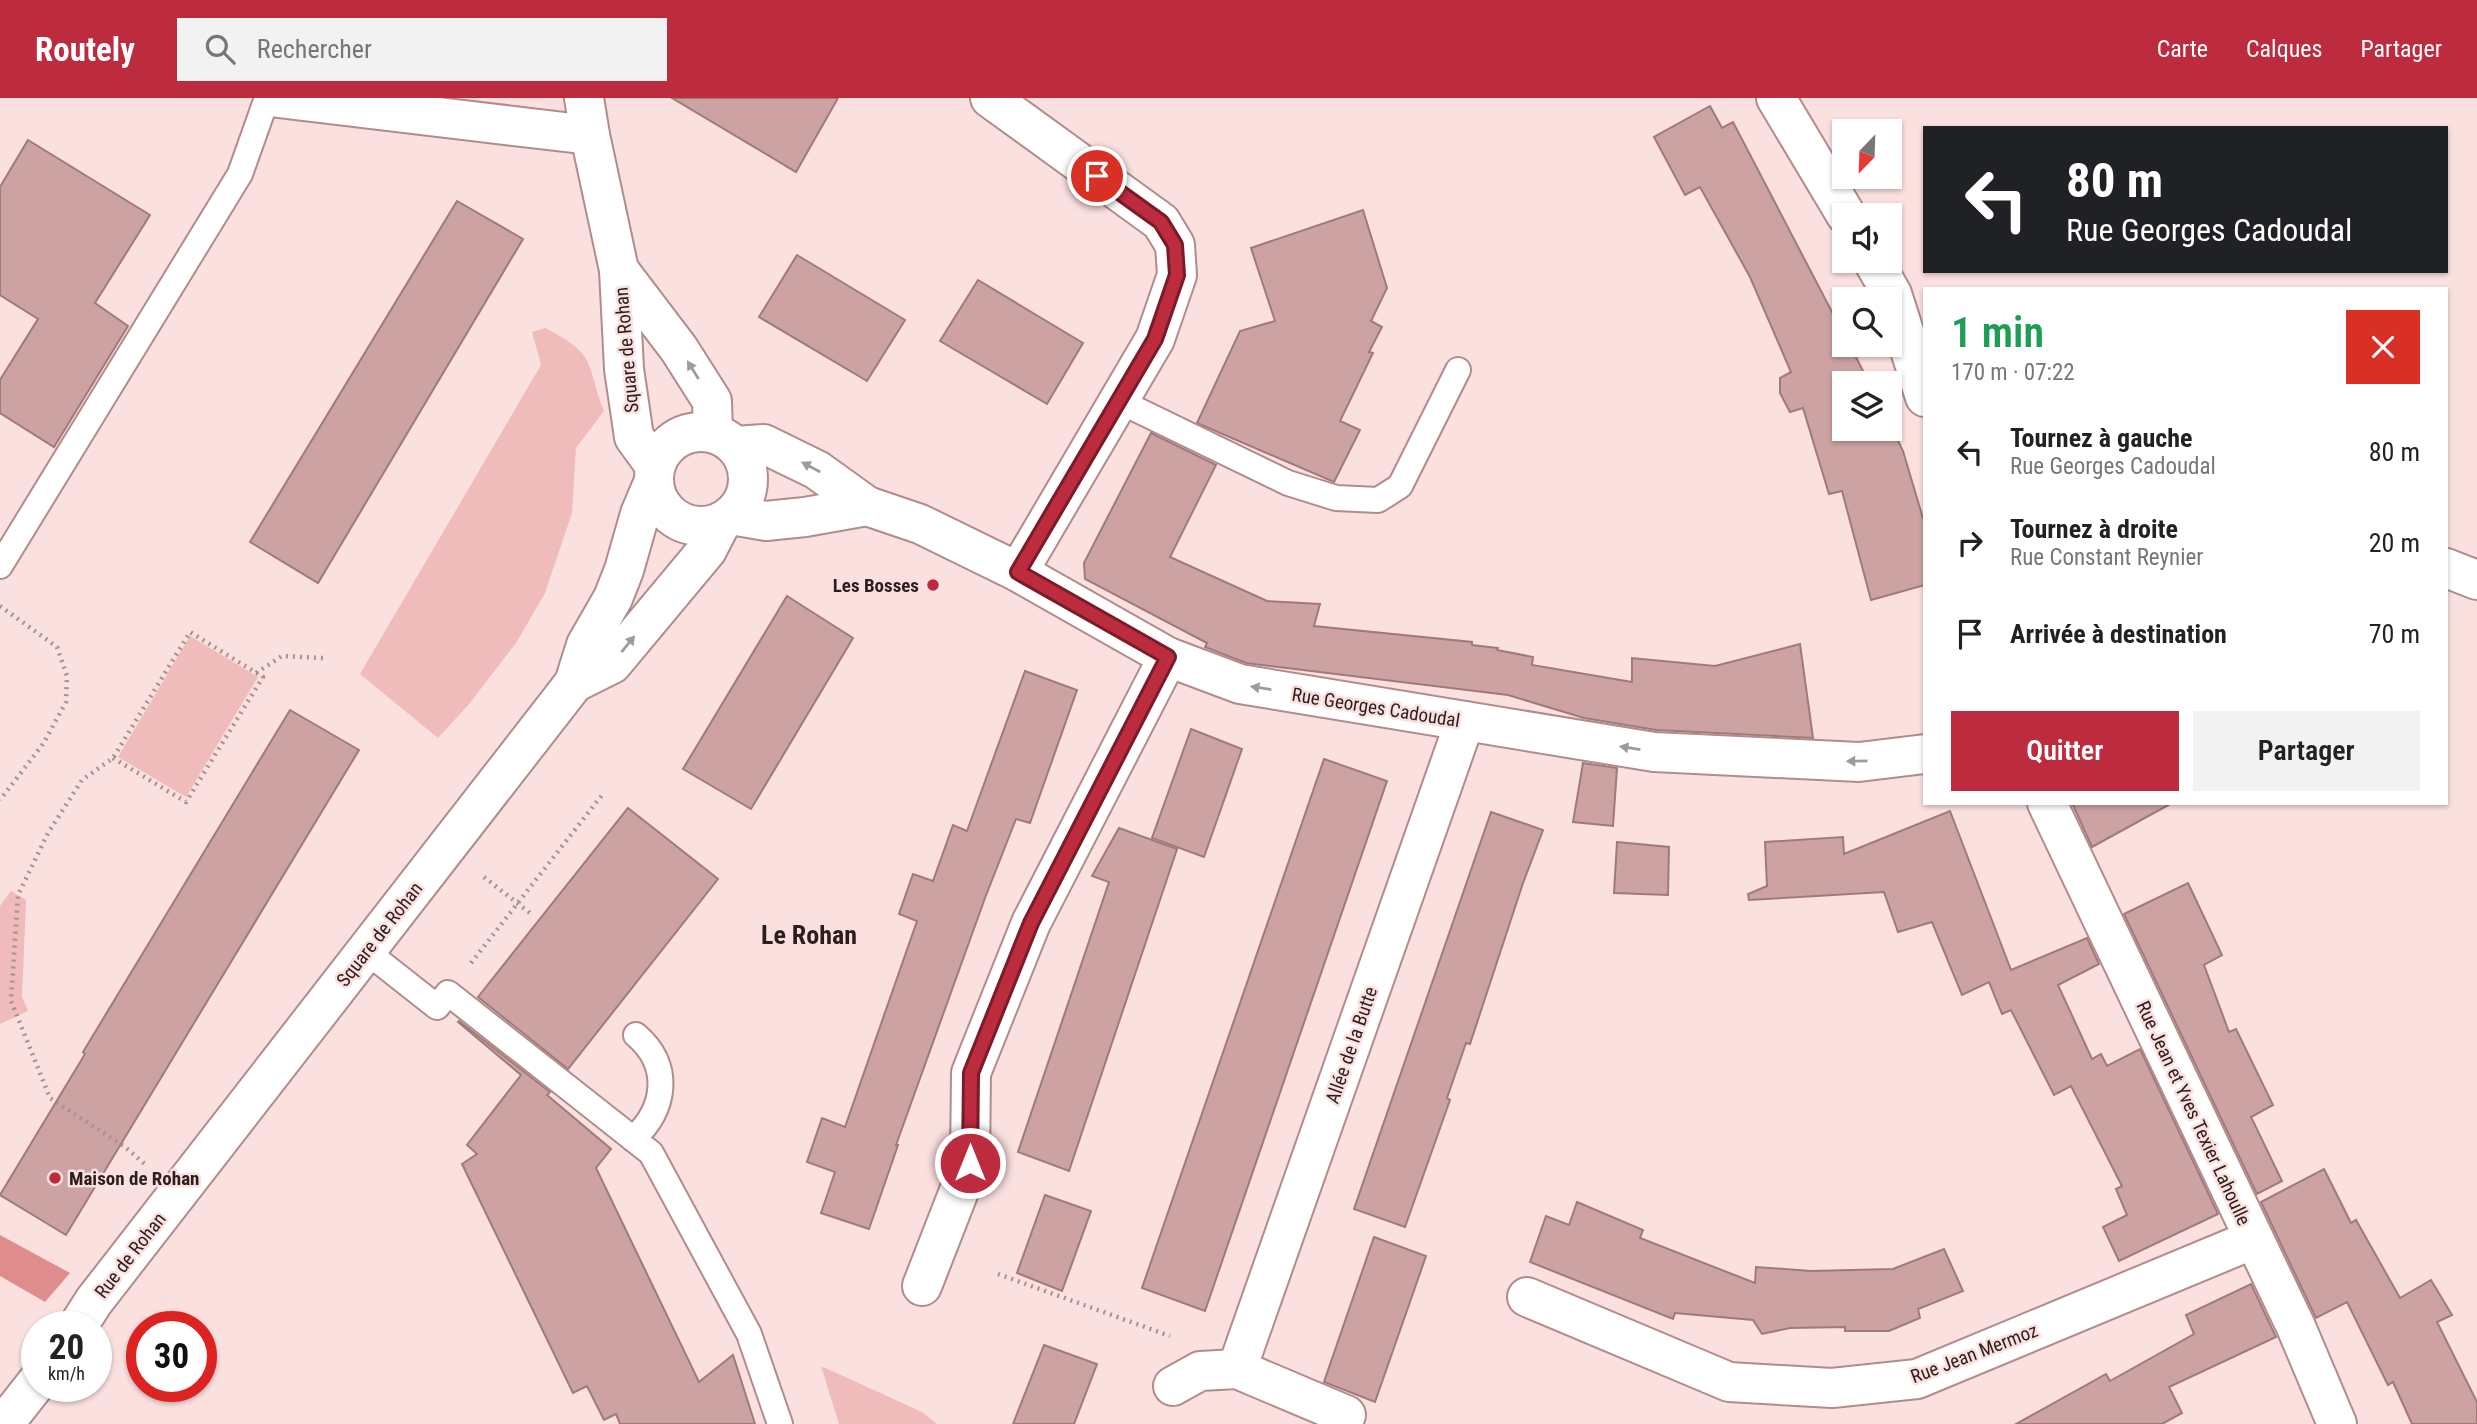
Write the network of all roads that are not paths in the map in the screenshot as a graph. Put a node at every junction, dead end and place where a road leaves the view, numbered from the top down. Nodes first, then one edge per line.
1 (267, 98) edge
2 (278, 98) edge
3 (990, 98) edge
4 (1776, 98) edge
5 (587, 116) edge
6 (1839, 203) edge
7 (619, 270) junction
8 (1879, 273) edge
9 (1458, 370) dead end
10 (1923, 391) edge
11 (1119, 401) junction
12 (724, 440) junction
13 (654, 473) junction
14 (867, 506) junction
15 (727, 518) junction
16 (0, 566) edge
17 (2448, 569) edge
18 (1018, 572) junction
19 (2477, 580) edge
20 (1168, 657) junction
21 (574, 683) junction
22 (1465, 721) junction
23 (1923, 754) edge
24 (2048, 805) edge
25 (366, 951) junction
26 (636, 1035) dead end
27 (633, 1139) junction
28 (168, 1177) joint
29 (2254, 1239) junction
30 (922, 1286) dead end
31 (1527, 1297) dead end
32 (88, 1311) edge
33 (21, 1402) edge
34 (1346, 1415) dead end
35 (4, 1424) edge
36 (780, 1424) edge
37 (2337, 1424) edge

1 - 16 lane
2 - 5 street
3 - 11 street
4 - 6 street
5 - 7 street, Square de Rohan
12 -> 7 street, Square de Rohan
7 - 13 street, Square de Rohan
8 - 10 street
9 - 11 lane
11 - 18 street
12 - 13 street
14 -> 12 street, Rue Georges Cadoudal
12 - 15 street
13 - 15 street
13 - 21 street, Square de Rohan
14 - 15 street, Rue Georges Cadoudal
14 - 18 street, Rue Georges Cadoudal
21 -> 15 street, Square de Rohan
17 - 19 street
18 - 20 street, Rue Georges Cadoudal
22 -> 20 street, Rue Georges Cadoudal
20 - 30 street
21 - 25 street, Square de Rohan
23 -> 22 street, Rue Georges Cadoudal
22 - 34 street, Allée de la Butte
24 - 29 street, Rue Jean et Yves Texier Lahoulle
25 - 27 lane
25 - 28 street, Square de Rohan
26 - 27 lane
27 - 36 lane
28 - 32 street, Rue de Rohan
29 - 31 street, Rue Jean Mermoz
29 - 37 street, Rue Jean et Yves Texier Lahoulle
33 - 35 street

